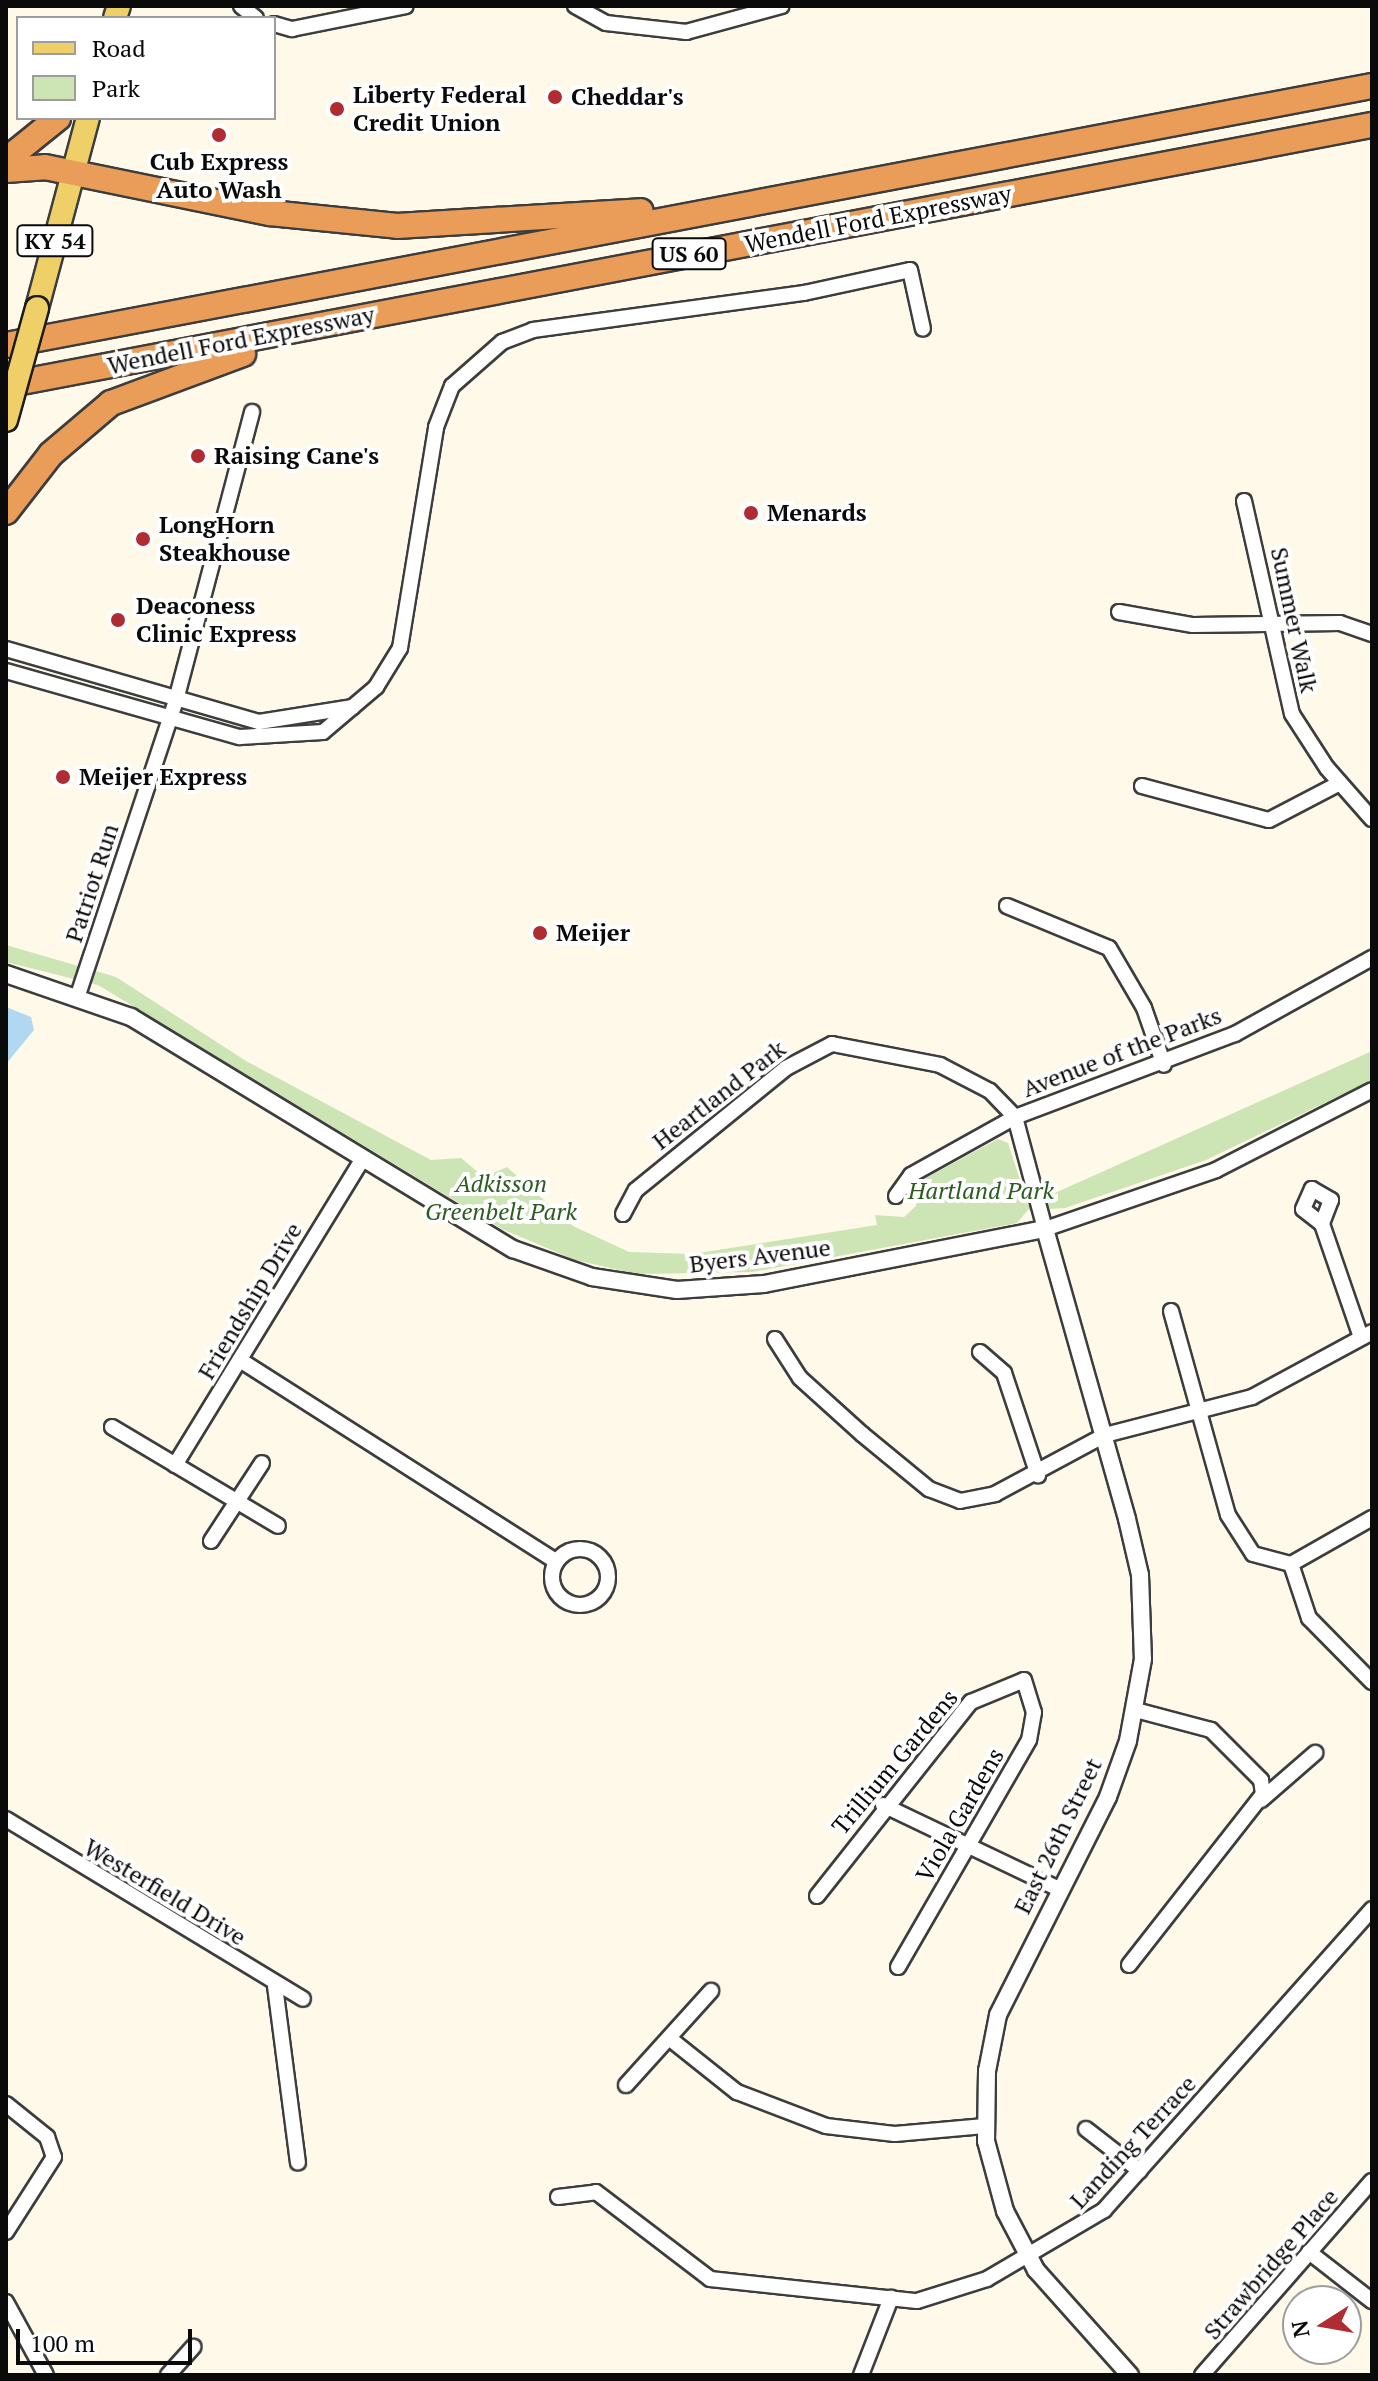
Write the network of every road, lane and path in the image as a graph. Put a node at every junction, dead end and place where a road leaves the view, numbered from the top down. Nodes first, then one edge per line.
1 (406, 6) edge
2 (575, 6) edge
3 (782, 6) edge
4 (276, 25) edge
5 (1372, 86) edge
6 (56, 120) edge
7 (87, 120) edge
8 (1372, 125) edge
9 (6, 160) edge
10 (6, 170) edge
11 (73, 174) junction
12 (834, 189) junction
13 (458, 298) junction
14 (923, 329) dead end
15 (6, 345) edge
16 (6, 385) edge
17 (252, 412) dead end
18 (6, 420) edge
19 (1244, 501) dead end
20 (6, 512) edge
21 (1119, 612) dead end
22 (1275, 626) junction
23 (1372, 634) edge
24 (6, 649) edge
25 (6, 671) edge
26 (176, 700) junction
27 (358, 705) junction
28 (170, 719) junction
29 (1340, 783) junction
30 (1142, 786) dead end
31 (1372, 819) edge
32 (1007, 906) dead end
33 (1372, 958) edge
34 (6, 974) edge
35 (77, 998) junction
36 (1164, 1065) junction
37 (1372, 1090) edge
38 (1015, 1117) junction
39 (363, 1158) junction
40 (896, 1196) dead end
41 (623, 1214) dead end
42 (1322, 1224) dead end
43 (1045, 1229) junction
44 (1171, 1311) dead end
45 (1367, 1335) edge
46 (775, 1339) dead end
47 (980, 1352) dead end
48 (240, 1360) junction
49 (1200, 1410) junction
50 (112, 1427) dead end
51 (1105, 1435) junction
52 (262, 1463) dead end
53 (175, 1465) junction
54 (1038, 1475) junction
55 (237, 1503) junction
56 (1372, 1518) edge
57 (278, 1526) dead end
58 (211, 1541) dead end
59 (556, 1561) junction
60 (1291, 1564) junction
61 (1024, 1680) joint
62 (1372, 1682) edge
63 (1136, 1710) junction
64 (1315, 1753) dead end
65 (1261, 1800) junction
66 (883, 1805) junction
67 (6, 1819) edge
68 (968, 1845) junction
69 (1061, 1890) junction
70 (817, 1896) dead end
71 (1372, 1909) edge
72 (1129, 1965) dead end
73 (898, 1967) dead end
74 (275, 1986) junction
75 (711, 1991) dead end
76 (303, 1999) dead end
77 (669, 2038) junction
78 (626, 2085) dead end
79 (6, 2104) edge
80 (985, 2126) junction
81 (1086, 2129) dead end
82 (298, 2163) dead end
83 (1140, 2171) junction
84 (1372, 2181) edge
85 (558, 2197) dead end
86 (6, 2232) edge
87 (1309, 2252) junction
88 (1030, 2260) junction
89 (891, 2298) junction
90 (1372, 2301) edge
91 (6, 2302) edge
92 (193, 2347) dead end
93 (46, 2375) edge
94 (168, 2375) edge
95 (861, 2375) edge
96 (1130, 2375) edge
97 (1202, 2375) edge

1 - 4 street
2 - 3 street
5 - 12 highway, Wendell Ford Expressway / US 60
6 - 9 highway
7 - 11 main road, KY 54
8 - 13 highway, Wendell Ford Expressway / US 60
10 - 11 highway
11 - 12 highway
11 - 18 main road, KY 54, bridge
12 - 15 highway, Wendell Ford Expressway / US 60
13 - 16 highway, Wendell Ford Expressway / US 60
13 - 20 highway
14 - 27 street
17 - 26 street, Patriot Run
19 - 22 street, Summer Walk
21 - 22 street
22 - 23 street
22 - 29 street, Summer Walk
24 - 26 street
25 - 28 street
26 - 27 street
26 - 28 street, Patriot Run
27 - 28 street
28 - 35 street, Patriot Run
29 - 30 street
29 - 31 street, Summer Walk
32 - 36 street
33 - 36 street, Avenue of the Parks
34 - 35 street, Byers Avenue
35 - 39 street, Byers Avenue
36 - 38 street, Avenue of the Parks
37 - 43 street, Byers Avenue
38 - 40 street, Avenue of the Parks
38 - 41 street, Heartland Park
38 - 43 street
39 - 43 street, Byers Avenue
39 - 48 street, Friendship Drive
42 - 45 street
43 - 51 street, East 26th Street
44 - 49 street
45 - 49 street
46 - 54 street
47 - 54 street
48 - 53 street, Friendship Drive
48 - 59 street
49 - 51 street
49 - 60 street
50 - 53 street
51 - 54 street
51 - 63 street, East 26th Street
52 - 55 street
53 - 55 street
55 - 57 street
55 - 58 street
56 - 60 street
59 - 59 street
60 - 62 street
61 - 66 street, Trillium Gardens
61 - 68 street, Viola Gardens
63 - 65 street
63 - 69 street, East 26th Street
64 - 65 street
65 - 72 street
66 - 68 street
66 - 70 street, Trillium Gardens
67 - 74 street, Westerfield Drive
68 - 69 street
68 - 73 street, Viola Gardens
69 - 80 street, East 26th Street
71 - 83 street, Landing Terrace
74 - 76 street, Westerfield Drive
74 - 82 street
75 - 77 street
77 - 78 street
77 - 80 street
79 - 86 street
80 - 88 street, East 26th Street
81 - 83 street
83 - 88 street, Landing Terrace
84 - 87 street, Strawbridge Place
85 - 89 street, Landing Terrace
87 - 90 street
87 - 97 street, Strawbridge Place
88 - 89 street, Landing Terrace
88 - 96 street, East 26th Street
89 - 95 street
91 - 93 street
92 - 94 street

